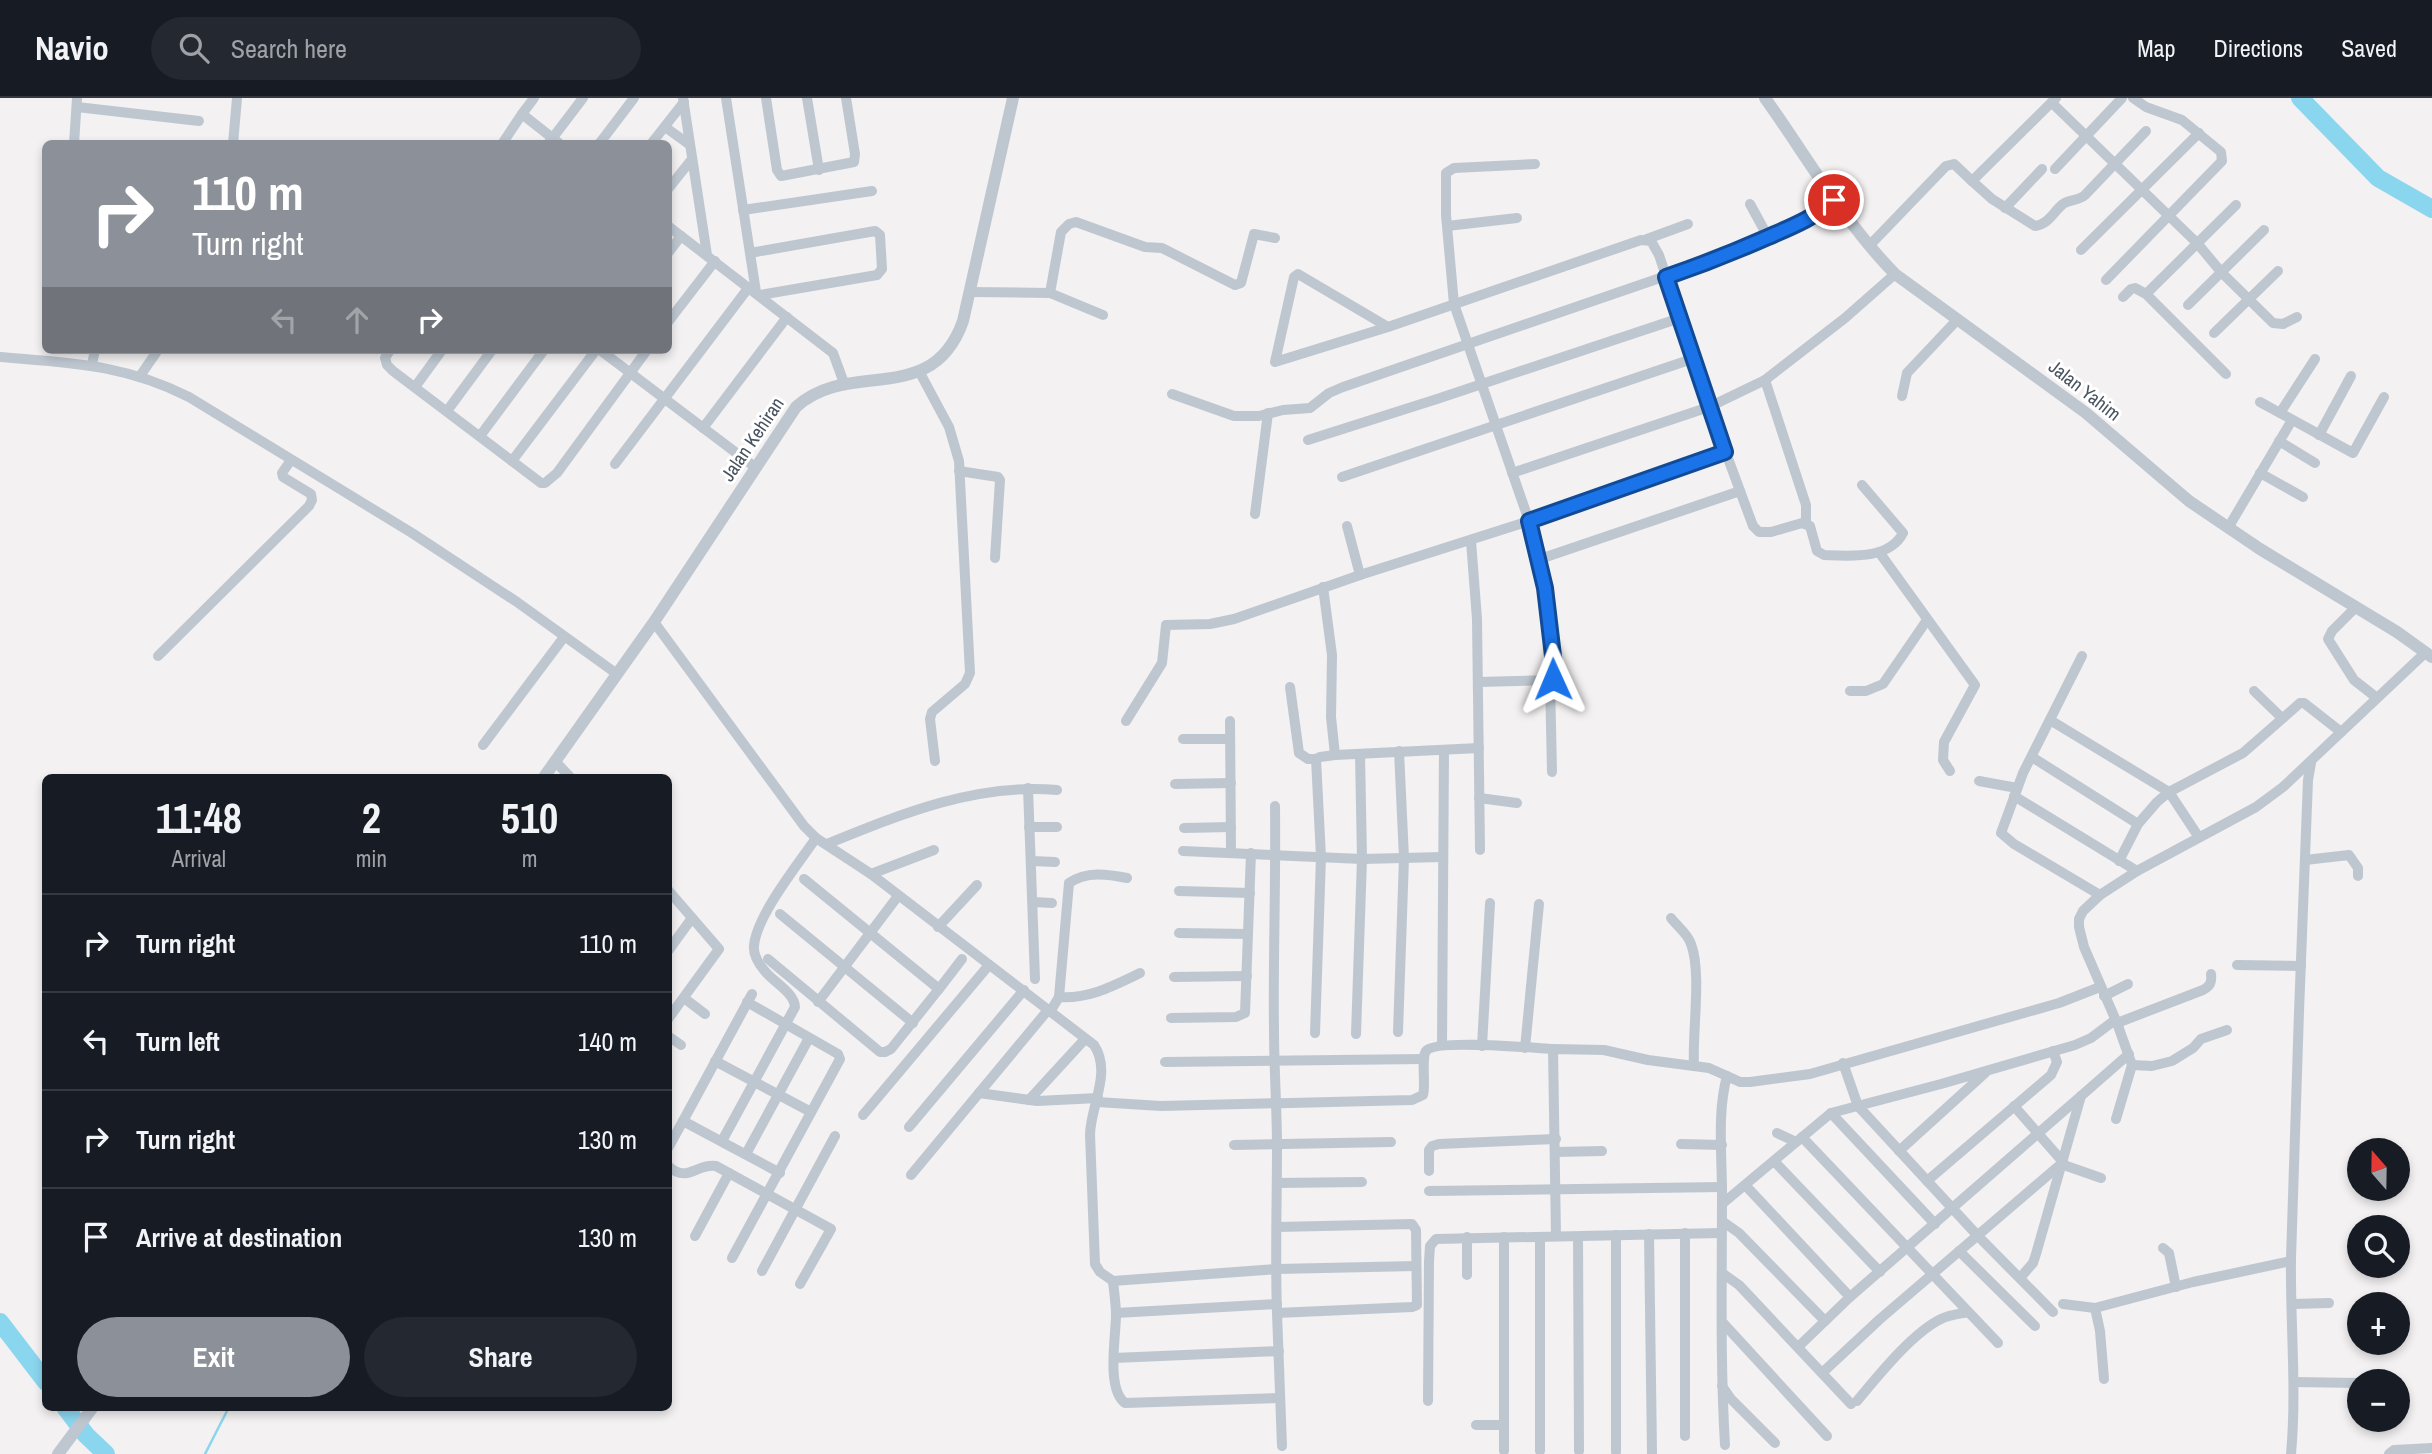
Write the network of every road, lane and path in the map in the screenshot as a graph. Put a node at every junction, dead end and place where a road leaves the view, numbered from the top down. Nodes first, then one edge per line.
1 (237, 98) edge
2 (534, 98) edge
3 (583, 98) edge
4 (634, 98) edge
5 (726, 98) edge
6 (766, 98) edge
7 (807, 98) edge
8 (846, 98) edge
9 (1013, 98) edge
10 (1765, 98) edge
11 (2122, 98) edge
12 (2135, 99) edge
13 (683, 100) edge
14 (2054, 100) edge
15 (77, 103) edge
16 (522, 114) junction
17 (199, 121) dead end
18 (664, 127) junction
19 (2146, 131) dead end
20 (2199, 133) junction
21 (2086, 136) junction
22 (74, 140) edge
23 (233, 140) edge
24 (505, 140) edge
25 (552, 140) edge
26 (555, 140) edge
27 (602, 140) edge
28 (654, 140) edge
29 (690, 145) junction
30 (692, 159) junction
31 (1535, 164) dead end
32 (2114, 164) junction
33 (2042, 169) dead end
34 (2055, 169) dead end
35 (819, 170) junction
36 (1972, 181) junction
37 (672, 184) edge
38 (2143, 189) junction
39 (872, 191) dead end
40 (1834, 200) junction
41 (1750, 204) dead end
42 (2236, 205) dead end
43 (2005, 208) junction
44 (743, 210) junction
45 (2169, 217) junction
46 (1517, 218) dead end
47 (1688, 223) dead end
48 (1447, 226) junction
49 (672, 229) edge
50 (2264, 230) dead end
51 (681, 236) junction
52 (1768, 237) junction
53 (1275, 239) dead end
54 (1647, 239) junction
55 (2197, 243) junction
56 (1869, 246) junction
57 (672, 248) edge
58 (2081, 250) dead end
59 (750, 253) junction
60 (711, 258) junction
61 (2278, 271) dead end
62 (2222, 273) junction
63 (1895, 274) junction
64 (1666, 277) junction
65 (2106, 280) dead end
66 (755, 291) junction
67 (970, 292) junction
68 (1050, 293) junction
69 (2146, 294) junction
70 (2123, 297) dead end
71 (2249, 299) junction
72 (1454, 304) junction
73 (2188, 305) dead end
74 (1103, 315) dead end
75 (672, 316) edge
76 (787, 317) junction
77 (2297, 317) dead end
78 (1680, 318) junction
79 (1957, 320) junction
80 (1388, 327) junction
81 (2214, 333) dead end
82 (1468, 344) junction
83 (155, 354) edge
84 (388, 354) edge
85 (439, 354) edge
86 (489, 354) edge
87 (541, 354) edge
88 (595, 354) edge
89 (604, 354) edge
90 (644, 354) edge
91 (53, 355) edge
92 (93, 356) edge
93 (0, 357) edge
94 (1692, 359) junction
95 (2315, 359) dead end
96 (919, 372) junction
97 (630, 373) junction
98 (2226, 373) dead end
99 (140, 376) junction
100 (2351, 376) dead end
101 (1765, 380) junction
102 (844, 383) junction
103 (1483, 384) junction
104 (415, 387) junction
105 (1172, 394) dead end
106 (1902, 396) dead end
107 (2384, 397) dead end
108 (665, 399) junction
109 (2260, 402) dead end
110 (1709, 407) junction
111 (447, 411) junction
112 (1268, 413) junction
113 (2280, 413) junction
114 (2292, 420) junction
115 (1496, 425) junction
116 (703, 428) junction
117 (2319, 435) junction
118 (480, 436) junction
119 (1308, 440) dead end
120 (2279, 441) junction
121 (1725, 452) junction
122 (291, 460) junction
123 (512, 461) junction
124 (2315, 463) dead end
125 (615, 464) dead end
126 (755, 467) junction
127 (960, 471) junction
128 (1512, 473) junction
129 (2260, 473) junction
130 (1342, 477) dead end
131 (1862, 485) dead end
132 (1740, 491) junction
133 (2303, 496) dead end
134 (1255, 514) dead end
135 (1529, 521) junction
136 (1806, 524) junction
137 (1347, 526) dead end
138 (2228, 528) junction
139 (1471, 541) junction
140 (1879, 552) junction
141 (995, 558) dead end
142 (1540, 559) junction
143 (1360, 575) junction
144 (1323, 587) junction
145 (2356, 607) junction
146 (1927, 620) junction
147 (654, 622) junction
148 (564, 637) junction
149 (2429, 654) edge
150 (158, 656) dead end
151 (2082, 656) dead end
152 (617, 674) junction
153 (1550, 680) junction
154 (1479, 681) junction
155 (1290, 687) dead end
156 (1850, 691) dead end
157 (2254, 691) dead end
158 (2377, 698) junction
159 (2282, 718) junction
160 (2050, 720) junction
161 (1126, 721) dead end
162 (1230, 721) dead end
163 (2340, 732) junction
164 (1183, 739) dead end
165 (1230, 739) junction
166 (483, 745) dead end
167 (1479, 748) junction
168 (1444, 750) junction
169 (1399, 751) junction
170 (1360, 754) junction
171 (1335, 755) junction
172 (2032, 757) junction
173 (1316, 759) junction
174 (555, 761) junction
175 (935, 761) dead end
176 (2311, 763) junction
177 (1950, 771) dead end
178 (1552, 772) dead end
179 (546, 774) edge
180 (567, 774) edge
181 (1979, 781) dead end
182 (1231, 783) junction
183 (1175, 784) dead end
184 (1028, 788) junction
185 (1057, 790) dead end
186 (2016, 792) junction
187 (2169, 792) junction
188 (1479, 798) junction
189 (1517, 803) dead end
190 (1275, 806) dead end
191 (2138, 824) junction
192 (1029, 827) junction
193 (1057, 827) dead end
194 (1231, 827) junction
195 (1184, 828) dead end
196 (2198, 836) junction
197 (816, 838) junction
198 (827, 844) junction
199 (934, 850) dead end
200 (1480, 850) dead end
201 (1182, 851) dead end
202 (1231, 852) junction
203 (1251, 853) junction
204 (1276, 853) junction
205 (1321, 857) junction
206 (1443, 857) junction
207 (1404, 858) junction
208 (1362, 859) junction
209 (2305, 860) junction
210 (1032, 861) junction
211 (2119, 861) junction
212 (1055, 862) dead end
213 (2137, 871) junction
214 (870, 874) junction
215 (2358, 876) dead end
216 (1127, 878) dead end
217 (804, 879) dead end
218 (977, 885) dead end
219 (1178, 891) dead end
220 (1250, 893) junction
221 (672, 895) edge
222 (2100, 895) junction
223 (898, 896) junction
224 (1033, 902) junction
225 (1052, 903) dead end
226 (1490, 903) dead end
227 (1539, 904) dead end
228 (780, 914) dead end
229 (692, 918) junction
230 (1671, 918) dead end
231 (938, 927) junction
232 (871, 933) junction
233 (1179, 933) dead end
234 (1248, 934) junction
235 (672, 946) edge
236 (768, 959) dead end
237 (962, 959) dead end
238 (989, 965) junction
239 (2237, 965) dead end
240 (845, 966) junction
241 (2301, 966) junction
242 (1140, 973) dead end
243 (2211, 974) dead end
244 (1174, 976) dead end
245 (1247, 976) junction
246 (1035, 979) dead end
247 (2128, 984) dead end
248 (939, 989) junction
249 (1024, 990) junction
250 (2102, 992) junction
251 (1059, 996) junction
252 (684, 998) junction
253 (818, 1003) junction
254 (1049, 1011) junction
255 (672, 1014) edge
256 (705, 1014) dead end
257 (1171, 1017) dead end
258 (2116, 1022) junction
259 (913, 1023) junction
260 (785, 1025) junction
261 (2227, 1030) dead end
262 (1398, 1032) dead end
263 (1315, 1033) dead end
264 (1356, 1034) dead end
265 (809, 1038) junction
266 (672, 1039) edge
267 (1086, 1039) junction
268 (681, 1045) dead end
269 (1442, 1045) junction
270 (1482, 1046) junction
271 (1525, 1048) junction
272 (1553, 1049) junction
273 (2053, 1051) junction
274 (1424, 1059) junction
275 (1275, 1060) junction
276 (2130, 1060) junction
277 (715, 1061) junction
278 (1165, 1062) dead end
279 (1843, 1063) junction
280 (1694, 1066) junction
281 (1988, 1070) junction
282 (1727, 1076) junction
283 (754, 1080) junction
284 (778, 1093) junction
285 (979, 1093) junction
286 (2081, 1096) junction
287 (1030, 1100) junction
288 (1097, 1100) junction
289 (1277, 1102) junction
290 (1858, 1106) junction
291 (2014, 1106) junction
292 (811, 1112) junction
293 (1831, 1114) junction
294 (863, 1115) dead end
295 (2116, 1119) dead end
296 (683, 1121) junction
297 (909, 1127) dead end
298 (1777, 1132) dead end
299 (2039, 1133) junction
300 (835, 1136) dead end
301 (1556, 1139) junction
302 (672, 1140) edge
303 (1800, 1140) junction
304 (722, 1141) junction
305 (1391, 1142) dead end
306 (1681, 1144) dead end
307 (1234, 1145) dead end
308 (1277, 1145) junction
309 (1722, 1145) junction
310 (1602, 1151) dead end
311 (1899, 1151) junction
312 (1556, 1152) junction
313 (746, 1154) junction
314 (1774, 1161) junction
315 (2062, 1163) junction
316 (672, 1168) edge
317 (1429, 1171) dead end
318 (780, 1172) junction
319 (729, 1173) junction
320 (911, 1175) dead end
321 (2101, 1178) dead end
322 (1927, 1181) junction
323 (1362, 1182) dead end
324 (1277, 1183) junction
325 (1746, 1186) junction
326 (1722, 1187) junction
327 (1556, 1190) junction
328 (1429, 1191) dead end
329 (768, 1194) junction
330 (1722, 1204) junction
331 (1953, 1208) junction
332 (796, 1209) junction
333 (1722, 1221) junction
334 (1935, 1224) junction
335 (1277, 1227) junction
336 (1685, 1233) junction
337 (1721, 1233) junction
338 (1649, 1234) junction
339 (1616, 1235) junction
340 (1977, 1235) junction
341 (695, 1236) dead end
342 (1556, 1236) junction
343 (1467, 1237) junction
344 (1504, 1237) junction
345 (1540, 1237) junction
346 (1577, 1237) junction
347 (2163, 1248) dead end
348 (1906, 1249) junction
349 (1959, 1251) junction
350 (732, 1258) dead end
351 (2291, 1261) junction
352 (1416, 1266) junction
353 (1277, 1269) junction
354 (762, 1271) dead end
355 (1880, 1272) junction
356 (1722, 1273) junction
357 (1467, 1275) dead end
358 (1932, 1275) junction
359 (2020, 1278) junction
360 (1113, 1281) junction
361 (800, 1284) dead end
362 (2176, 1287) junction
363 (1850, 1297) junction
364 (2329, 1303) dead end
365 (2063, 1304) dead end
366 (2292, 1304) junction
367 (1277, 1308) junction
368 (2095, 1308) junction
369 (1116, 1312) junction
370 (1968, 1312) junction
371 (2053, 1312) dead end
372 (1825, 1321) junction
373 (1723, 1323) junction
374 (2035, 1326) dead end
375 (1998, 1343) dead end
376 (1798, 1347) junction
377 (1279, 1351) junction
378 (1114, 1358) junction
379 (1822, 1373) junction
380 (2104, 1379) dead end
381 (2294, 1382) junction
382 (2347, 1383) edge
383 (1721, 1386) junction
384 (1280, 1398) junction
385 (1429, 1401) dead end
386 (90, 1411) edge
387 (1476, 1425) dead end
388 (1503, 1425) junction
389 (1685, 1436) dead end
390 (1827, 1436) dead end
391 (1775, 1443) dead end
392 (1725, 1444) dead end
393 (1282, 1446) dead end
394 (2432, 1448) edge
395 (1504, 1451) dead end
396 (1540, 1451) dead end
397 (1579, 1451) dead end
398 (59, 1452) edge
399 (1616, 1452) edge
400 (1652, 1453) edge
401 (2291, 1454) edge
402 (2389, 1454) edge

1 - 23 street
2 - 16 street
3 - 26 street
4 - 27 street
5 - 44 street
6 - 35 street
7 - 35 street
8 - 35 street
9 - 67 street, Jalan Kehiran
10 - 40 street, Jalan Yahim
11 - 21 street
12 - 20 street
13 - 18 street
13 - 29 street
14 - 21 street
14 - 36 street
15 - 17 street
15 - 22 street
16 - 24 street
16 - 25 street
18 - 28 street
18 - 29 street
19 - 32 street
20 - 38 street
20 - 45 street
21 - 32 street
21 - 34 street
29 - 30 street
30 - 37 street
30 - 60 street
31 - 48 street
32 - 38 street
32 - 43 street
33 - 43 street
36 - 43 street
36 - 56 street
38 - 45 street
38 - 58 street
39 - 44 street
40 - 52 street
40 - 56 street, Jalan Yahim
41 - 52 street
42 - 55 street
44 - 59 street
45 - 55 street
45 - 65 street
46 - 48 street
47 - 54 street
48 - 72 street
49 - 51 street
50 - 62 street
51 - 57 street
51 - 60 street
52 - 64 street
53 - 68 street
54 - 64 street
54 - 72 street
55 - 62 street
55 - 69 street
56 - 63 street, Jalan Yahim
59 - 66 street
59 - 66 street
60 - 66 street
60 - 75 street
61 - 71 street
62 - 71 street
62 - 73 street
63 - 79 street, Jalan Yahim
63 - 101 street
64 - 78 street
64 - 82 street
66 - 76 street
66 - 108 street
67 - 68 street
67 - 96 street, Jalan Kehiran
68 - 74 street
69 - 70 street
69 - 98 street
71 - 77 street
71 - 81 street
72 - 80 street
72 - 82 street
76 - 102 street
76 - 116 street
78 - 94 street
78 - 103 street
79 - 106 street
79 - 138 street, Jalan Yahim
80 - 80 street
82 - 103 street
82 - 112 street
83 - 99 street
84 - 104 street
85 - 104 street
86 - 111 street
87 - 118 street
88 - 123 street
89 - 97 street
90 - 97 street
91 - 92 street
91 - 93 street
92 - 99 street
94 - 110 street
94 - 115 street
95 - 113 street
96 - 102 street, Jalan Kehiran
96 - 127 street
97 - 108 street
97 - 123 street
99 - 122 street
100 - 117 street
101 - 110 street
101 - 136 street
102 - 126 street, Jalan Kehiran
103 - 115 street
103 - 119 street
104 - 111 street
105 - 112 street
107 - 117 street
108 - 116 street
108 - 125 street
109 - 113 street
110 - 121 street
110 - 128 street
111 - 118 street
112 - 134 street
113 - 114 street
114 - 117 street
114 - 120 street
115 - 128 street
115 - 130 street
116 - 126 street
118 - 123 street
120 - 124 street
120 - 129 street
121 - 132 street
121 - 135 street
122 - 148 street
122 - 150 street
126 - 147 street, Jalan Kehiran
127 - 141 street
127 - 175 street
128 - 135 street
129 - 133 street
129 - 138 street
131 - 140 street
132 - 136 street
132 - 142 street
135 - 139 street
135 - 142 street
136 - 140 street
137 - 143 street
138 - 145 street, Jalan Yahim
139 - 143 street
139 - 154 street
140 - 146 street
142 - 153 street
143 - 144 street
144 - 161 street
144 - 171 street
145 - 149 street, Jalan Yahim
145 - 158 street
146 - 156 street
146 - 177 street
147 - 152 street, Jalan Kehiran
147 - 197 street
148 - 152 street
148 - 166 street
149 - 158 street
151 - 160 street
152 - 174 street, Jalan Kehiran
153 - 154 street
153 - 178 street
154 - 167 street
155 - 173 street
157 - 159 street
158 - 163 street
159 - 163 street
159 - 187 street
160 - 172 street
160 - 187 street
162 - 165 street
163 - 176 street
164 - 165 street
165 - 182 street
167 - 168 street
167 - 188 street
168 - 169 street
168 - 206 street
169 - 170 street
169 - 207 street
170 - 171 street
170 - 208 street
171 - 173 street
172 - 186 street
172 - 191 street
173 - 205 street
174 - 179 street, Jalan Kehiran
174 - 180 street
176 - 196 street
176 - 209 street
181 - 186 street
182 - 183 street
182 - 194 street
184 - 185 street
184 - 192 street
184 - 198 street
186 - 211 street
186 - 222 street
187 - 191 street
187 - 196 street
188 - 189 street
188 - 200 street
190 - 204 street
191 - 211 street
192 - 193 street
192 - 210 street
194 - 195 street
194 - 202 street
196 - 213 street
197 - 198 street
197 - 260 street
198 - 214 street
199 - 214 street
201 - 202 street
202 - 203 street
203 - 204 street
203 - 220 street
204 - 205 street
204 - 275 street
205 - 208 street
205 - 263 street
206 - 207 street
206 - 269 street
207 - 208 street
207 - 262 street
208 - 264 street
209 - 215 street
209 - 241 street
210 - 212 street
210 - 224 street
211 - 213 street
213 - 222 street
214 - 223 street
216 - 251 street
217 - 232 street
218 - 231 street
219 - 220 street
220 - 234 street
221 - 229 street
222 - 250 street
223 - 231 street
223 - 232 street
224 - 225 street
224 - 246 street
226 - 270 street
227 - 271 street
228 - 240 street
229 - 235 street
229 - 252 street
230 - 280 street
231 - 238 street
232 - 240 street
232 - 248 street
233 - 234 street
234 - 245 street
236 - 253 street
237 - 248 street
238 - 249 street
238 - 294 street
239 - 241 street
240 - 253 street
240 - 259 street
241 - 351 street
242 - 251 street
243 - 258 street
244 - 245 street
245 - 257 street
247 - 250 street
248 - 259 street
249 - 254 street
249 - 297 street
250 - 258 street
250 - 279 street
251 - 254 street
252 - 255 street
252 - 256 street
253 - 259 street
254 - 267 street
254 - 285 street
258 - 273 street
258 - 276 street
260 - 265 street
260 - 277 street
260 - 283 street
261 - 276 street
265 - 284 street
265 - 292 street
266 - 268 street
267 - 287 street
267 - 288 street
269 - 270 street
269 - 274 street
270 - 271 street
271 - 272 street
272 - 280 street
272 - 301 street
273 - 281 street
273 - 291 street
274 - 275 street
274 - 289 street
275 - 278 street
275 - 289 street
276 - 286 street
276 - 295 street
277 - 283 street
277 - 296 street
279 - 282 street
279 - 290 street
280 - 282 street
281 - 290 street
281 - 311 street
282 - 309 street
283 - 284 street
283 - 304 street
284 - 292 street
284 - 313 street
285 - 287 street
285 - 320 street
286 - 299 street
286 - 315 street
287 - 288 street
288 - 289 street
288 - 360 street
289 - 308 street
290 - 293 street
290 - 311 street
291 - 299 street
291 - 322 street
292 - 318 street
293 - 303 street
293 - 334 street
296 - 302 street
296 - 304 street
298 - 303 street
299 - 315 street
299 - 331 street
300 - 332 street
301 - 312 street
301 - 317 street
303 - 314 street
303 - 348 street
304 - 313 street
305 - 308 street
306 - 309 street
307 - 308 street
308 - 324 street
309 - 326 street
310 - 312 street
311 - 322 street
312 - 327 street
313 - 318 street
314 - 325 street
314 - 355 street
315 - 321 street
315 - 340 street
315 - 359 street
316 - 319 street
318 - 329 street
319 - 329 street
319 - 341 street
322 - 331 street
323 - 324 street
324 - 335 street
325 - 330 street
325 - 363 street
326 - 327 street
326 - 330 street
327 - 328 street
327 - 342 street
329 - 332 street
329 - 350 street
330 - 333 street
331 - 334 street
331 - 340 street
332 - 354 street
332 - 361 street
333 - 337 street
333 - 372 street
334 - 348 street
335 - 352 street
335 - 353 street
336 - 337 street
336 - 338 street
336 - 389 street
337 - 356 street
338 - 339 street
338 - 400 street
339 - 346 street
339 - 399 street
340 - 349 street
340 - 359 street
342 - 345 street
342 - 346 street
343 - 344 street
343 - 357 street
343 - 385 street
344 - 345 street
344 - 388 street
345 - 396 street
346 - 397 street
347 - 362 street
348 - 355 street
348 - 358 street
349 - 358 street
349 - 374 street
351 - 362 street
351 - 366 street
352 - 353 street
352 - 367 street
353 - 360 street
353 - 367 street
355 - 363 street
356 - 373 street
356 - 376 street
358 - 370 street
358 - 379 street
359 - 371 street
360 - 369 street
362 - 368 street
363 - 372 street
364 - 366 street
365 - 368 street
366 - 381 street
367 - 369 street
367 - 377 street
368 - 380 street
369 - 378 street
370 - 375 street
370 - 379 street
372 - 376 street
373 - 383 street
373 - 390 street
376 - 379 street
377 - 378 street
377 - 384 street
378 - 384 street
381 - 382 street
381 - 401 street
383 - 391 street
383 - 392 street
384 - 393 street
386 - 398 street
387 - 388 street
388 - 395 street
394 - 402 street

